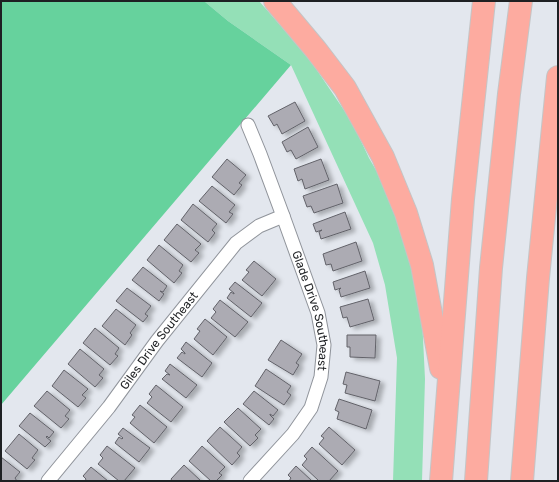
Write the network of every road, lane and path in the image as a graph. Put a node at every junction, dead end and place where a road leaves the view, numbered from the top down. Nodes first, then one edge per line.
1 (275, 1) edge
2 (484, 1) edge
3 (521, 1) edge
4 (558, 77) edge
5 (248, 125) dead end
6 (284, 216) junction
7 (447, 401) junction
8 (48, 481) edge
9 (250, 481) edge
10 (441, 481) edge
11 (476, 481) edge
12 (522, 481) edge

1 - 7 highway
2 - 7 highway
3 - 11 highway
4 - 12 highway
5 - 6 street, Glade Drive Southeast
6 - 8 street, Giles Drive Southeast
6 - 9 street, Glade Drive Southeast
7 - 10 highway

